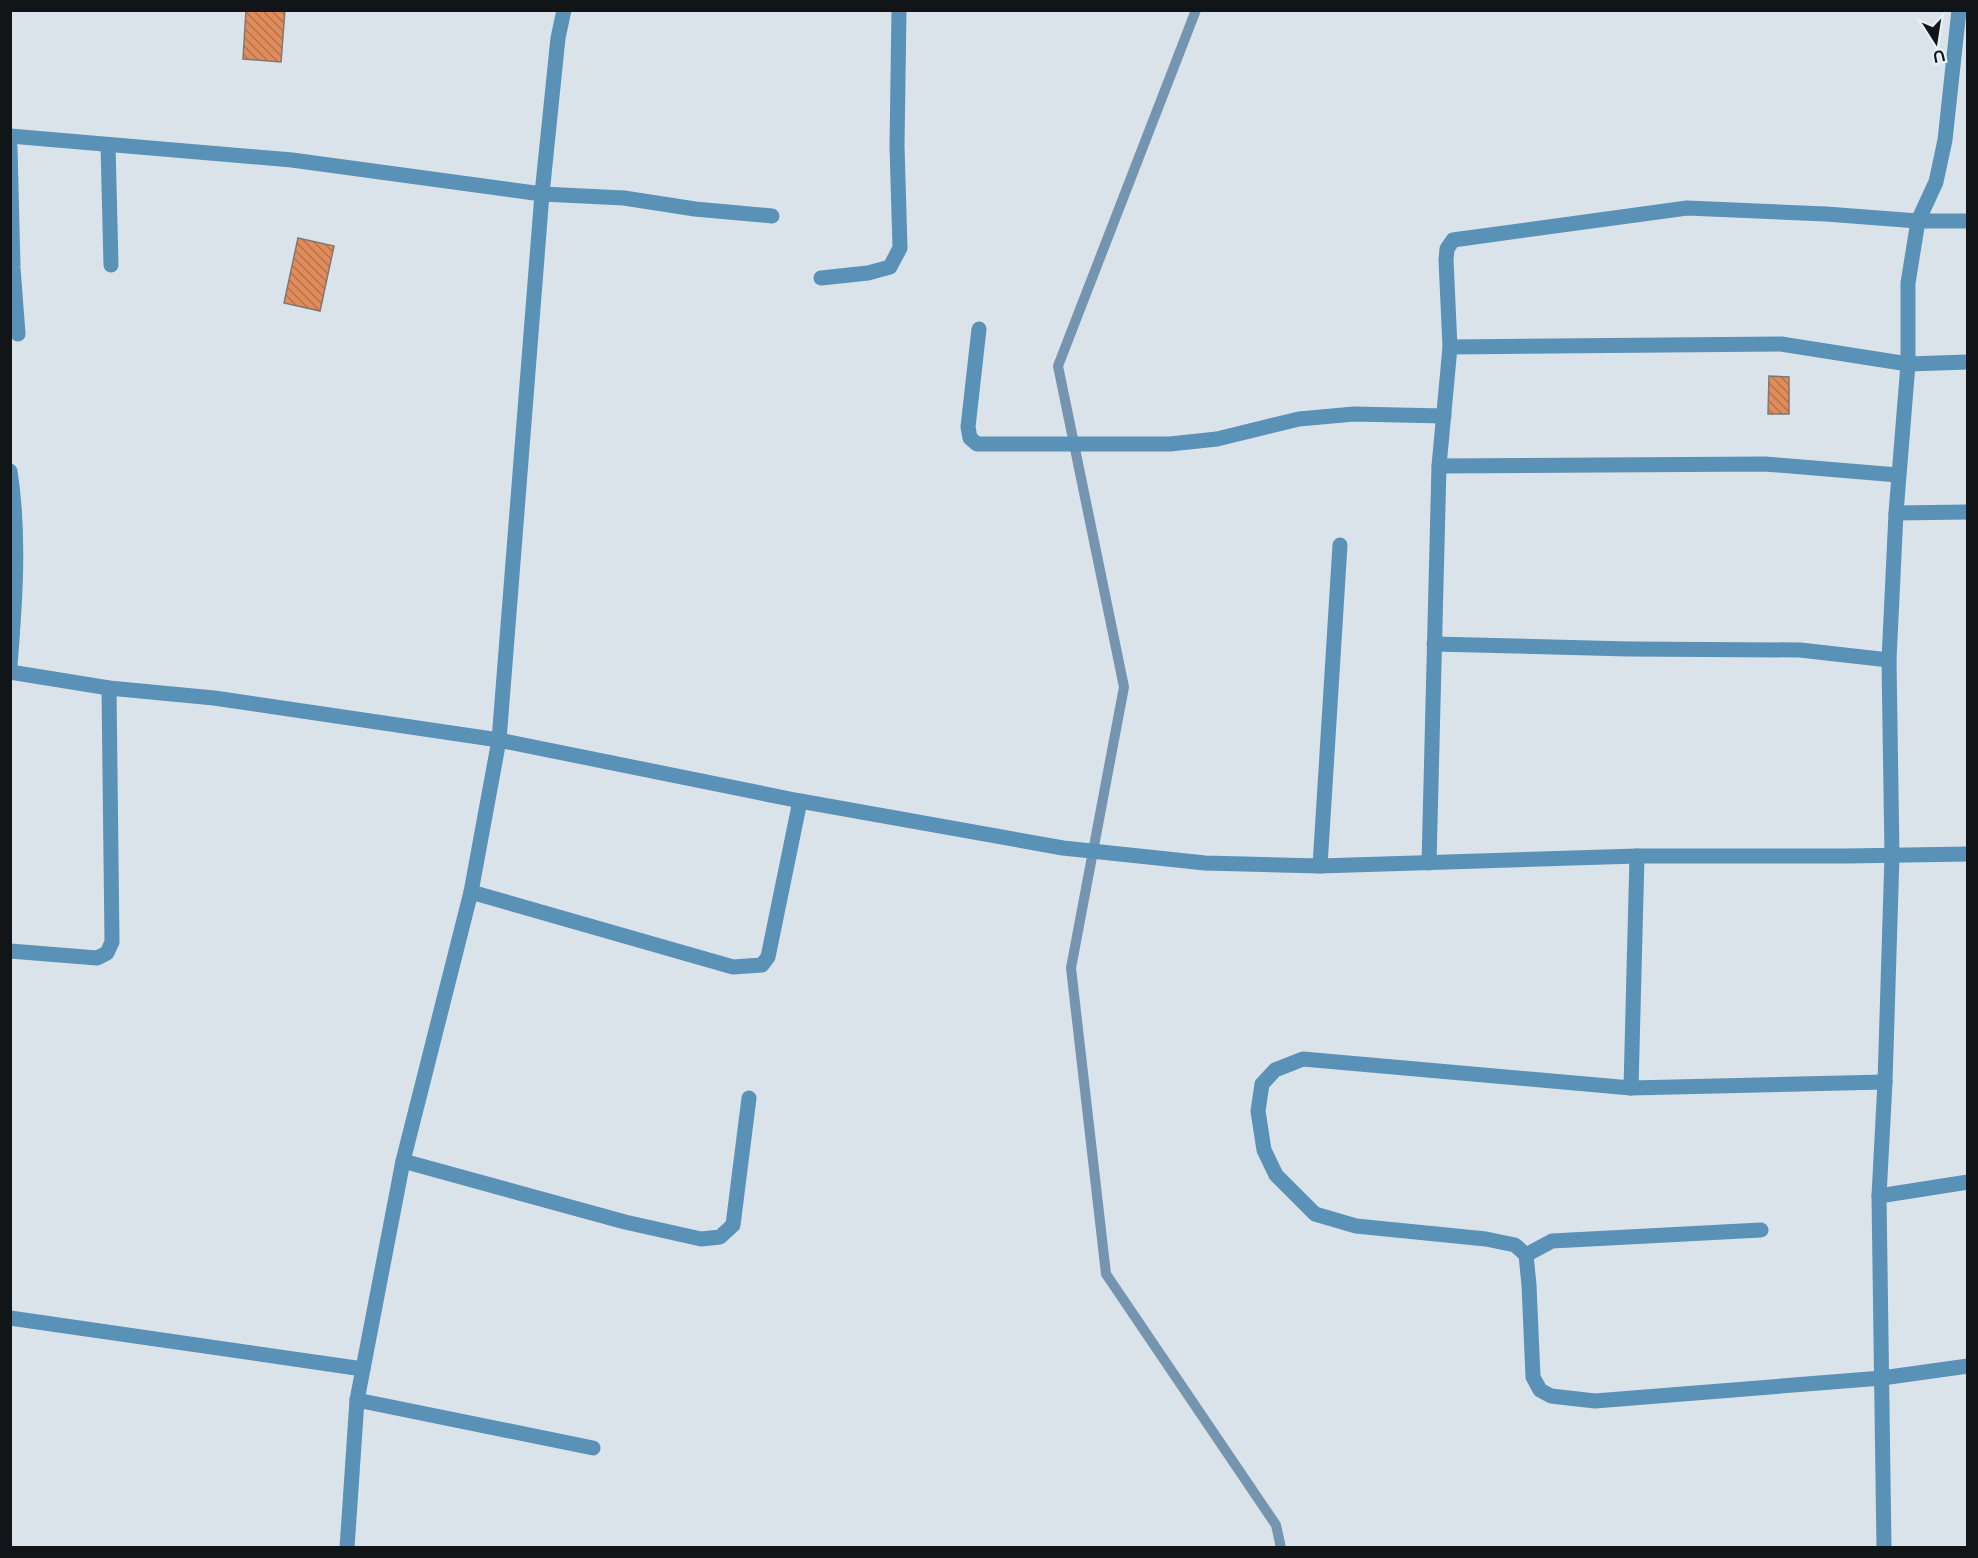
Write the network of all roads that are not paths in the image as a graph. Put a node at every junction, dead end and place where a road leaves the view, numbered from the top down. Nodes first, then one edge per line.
1 (564, 10) edge
2 (899, 10) edge
3 (1959, 10) edge
4 (10, 136) edge
5 (108, 145) junction
6 (10, 147) edge
7 (542, 194) junction
8 (771, 216) dead end
9 (1918, 221) junction
10 (1968, 221) edge
11 (12, 251) edge
12 (111, 265) dead end
13 (821, 278) dead end
14 (979, 329) dead end
15 (18, 334) dead end
16 (1450, 347) junction
17 (1968, 362) edge
18 (1908, 364) junction
19 (1444, 416) junction
20 (1439, 466) junction
21 (10, 471) edge
22 (1898, 475) junction
23 (1968, 512) edge
24 (1896, 513) junction
25 (1340, 545) dead end
26 (1434, 644) junction
27 (1889, 660) junction
28 (10, 666) edge
29 (10, 672) edge
30 (109, 688) junction
31 (499, 740) junction
32 (800, 801) junction
33 (1968, 854) edge
34 (1637, 856) junction
35 (1892, 856) junction
36 (1429, 863) junction
37 (1320, 866) junction
38 (471, 892) junction
39 (10, 951) edge
40 (1885, 1082) junction
41 (1631, 1088) junction
42 (749, 1098) dead end
43 (403, 1161) junction
44 (1968, 1182) edge
45 (1879, 1196) junction
46 (1761, 1230) dead end
47 (1526, 1255) junction
48 (10, 1318) edge
49 (1968, 1366) edge
50 (363, 1369) junction
51 (1882, 1378) junction
52 (357, 1400) junction
53 (593, 1448) dead end
54 (347, 1548) edge
55 (1884, 1548) edge

1 - 7 street
2 - 13 street
3 - 9 street
4 - 5 street
5 - 7 street
5 - 12 street
6 - 11 street
7 - 8 street
7 - 31 street
9 - 10 street
9 - 16 street
9 - 18 street
11 - 15 street
14 - 19 street
16 - 18 street
16 - 19 street
17 - 18 street
18 - 22 street
19 - 20 street
20 - 22 street
20 - 26 street
21 - 28 street
22 - 24 street
23 - 24 street
24 - 27 street
25 - 37 street
26 - 27 street
26 - 36 street
27 - 35 street
29 - 30 street
30 - 31 street
30 - 39 street
31 - 32 street
31 - 38 street
32 - 37 street
32 - 38 street
33 - 35 street
34 - 35 street
34 - 36 street
34 - 41 street
35 - 40 street
36 - 37 street
38 - 43 street
40 - 41 street
40 - 45 street
41 - 47 street
42 - 43 street
43 - 50 street
44 - 45 street
45 - 51 street
46 - 47 street
47 - 51 street
48 - 50 street
49 - 51 street
50 - 52 street
51 - 55 street
52 - 53 street
52 - 54 street

